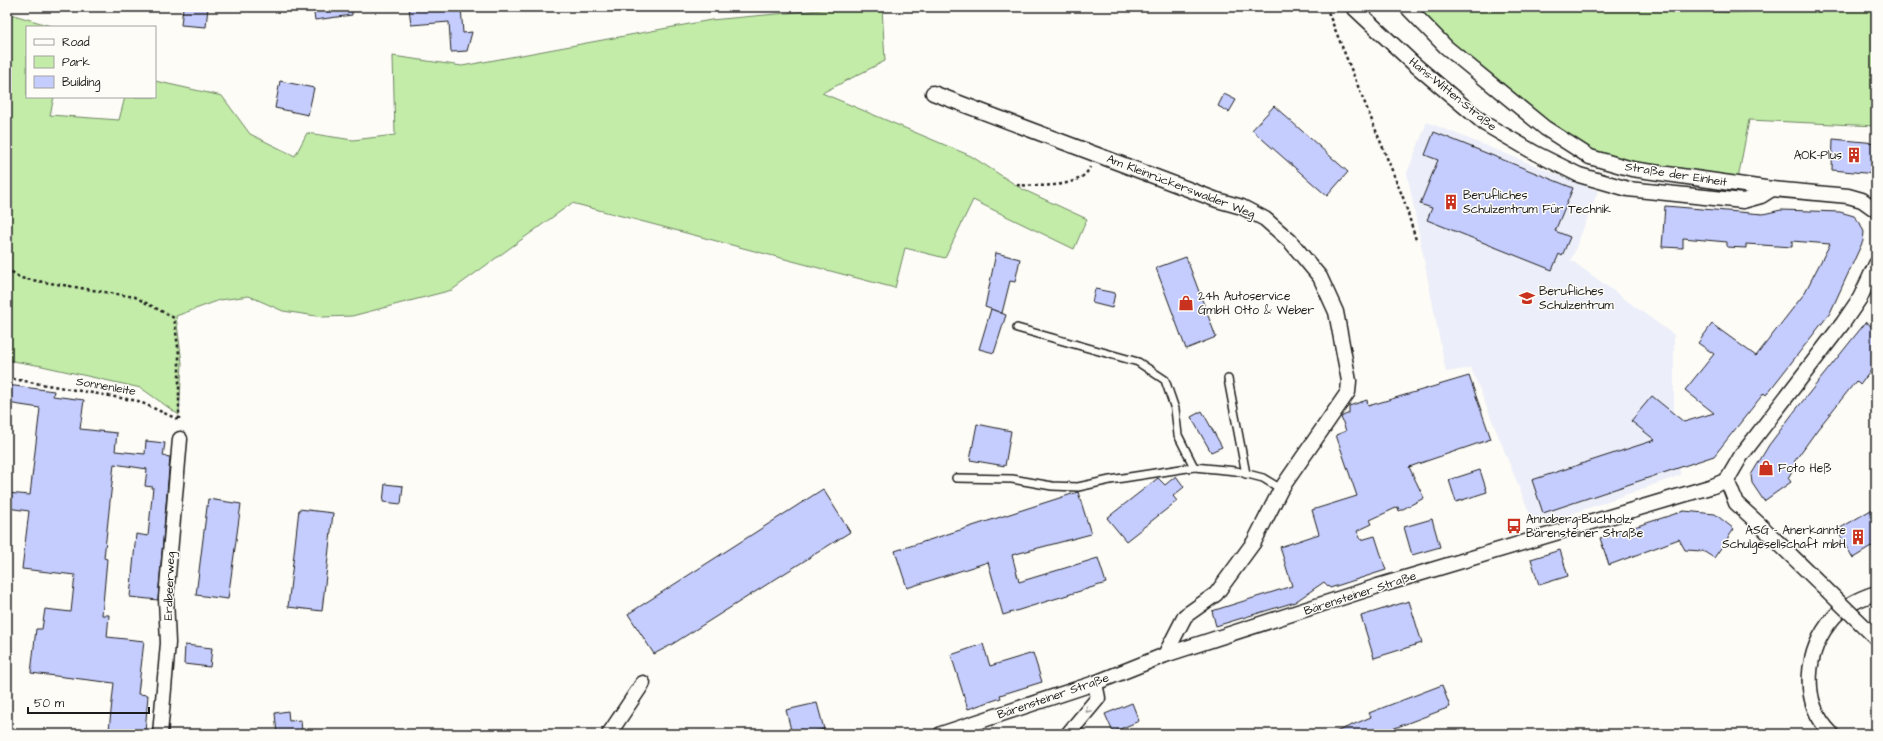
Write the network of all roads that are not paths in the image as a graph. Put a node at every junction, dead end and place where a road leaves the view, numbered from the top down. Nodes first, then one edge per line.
1 (1353, 7) edge
2 (1407, 7) edge
3 (933, 93) dead end
4 (1772, 189) junction
5 (1876, 209) edge
6 (1876, 264) edge
7 (1017, 328) dead end
8 (1228, 379) dead end
9 (180, 438) road end
10 (1194, 467) junction
11 (1246, 474) junction
12 (956, 478) dead end
13 (1727, 480) junction
14 (1281, 489) junction
15 (1876, 593) edge
16 (1876, 638) edge
17 (1165, 655) junction
18 (643, 683) dead end
19 (1095, 683) junction
20 (160, 734) edge
21 (609, 734) edge
22 (940, 734) edge
23 (1068, 734) edge
24 (1832, 734) edge

1 - 4 street, Hans-Witten-Straße
2 - 4 street, Straße der Einheit
3 - 14 street, Am Kleinrückerswalder Weg
4 - 5 street, Straße der Einheit
6 - 13 street
7 - 10 lane
8 - 11 lane
9 - 20 street, Erdbeerweg
10 - 11 lane
10 - 12 lane
11 - 14 lane
13 - 16 street, bridge
13 - 17 street, Bärensteiner Straße
14 - 17 street, Am Kleinrückerswalder Weg
15 - 24 street
17 - 19 street, Bärensteiner Straße
18 - 21 street
19 - 22 street, Bärensteiner Straße
19 -> 23 street

